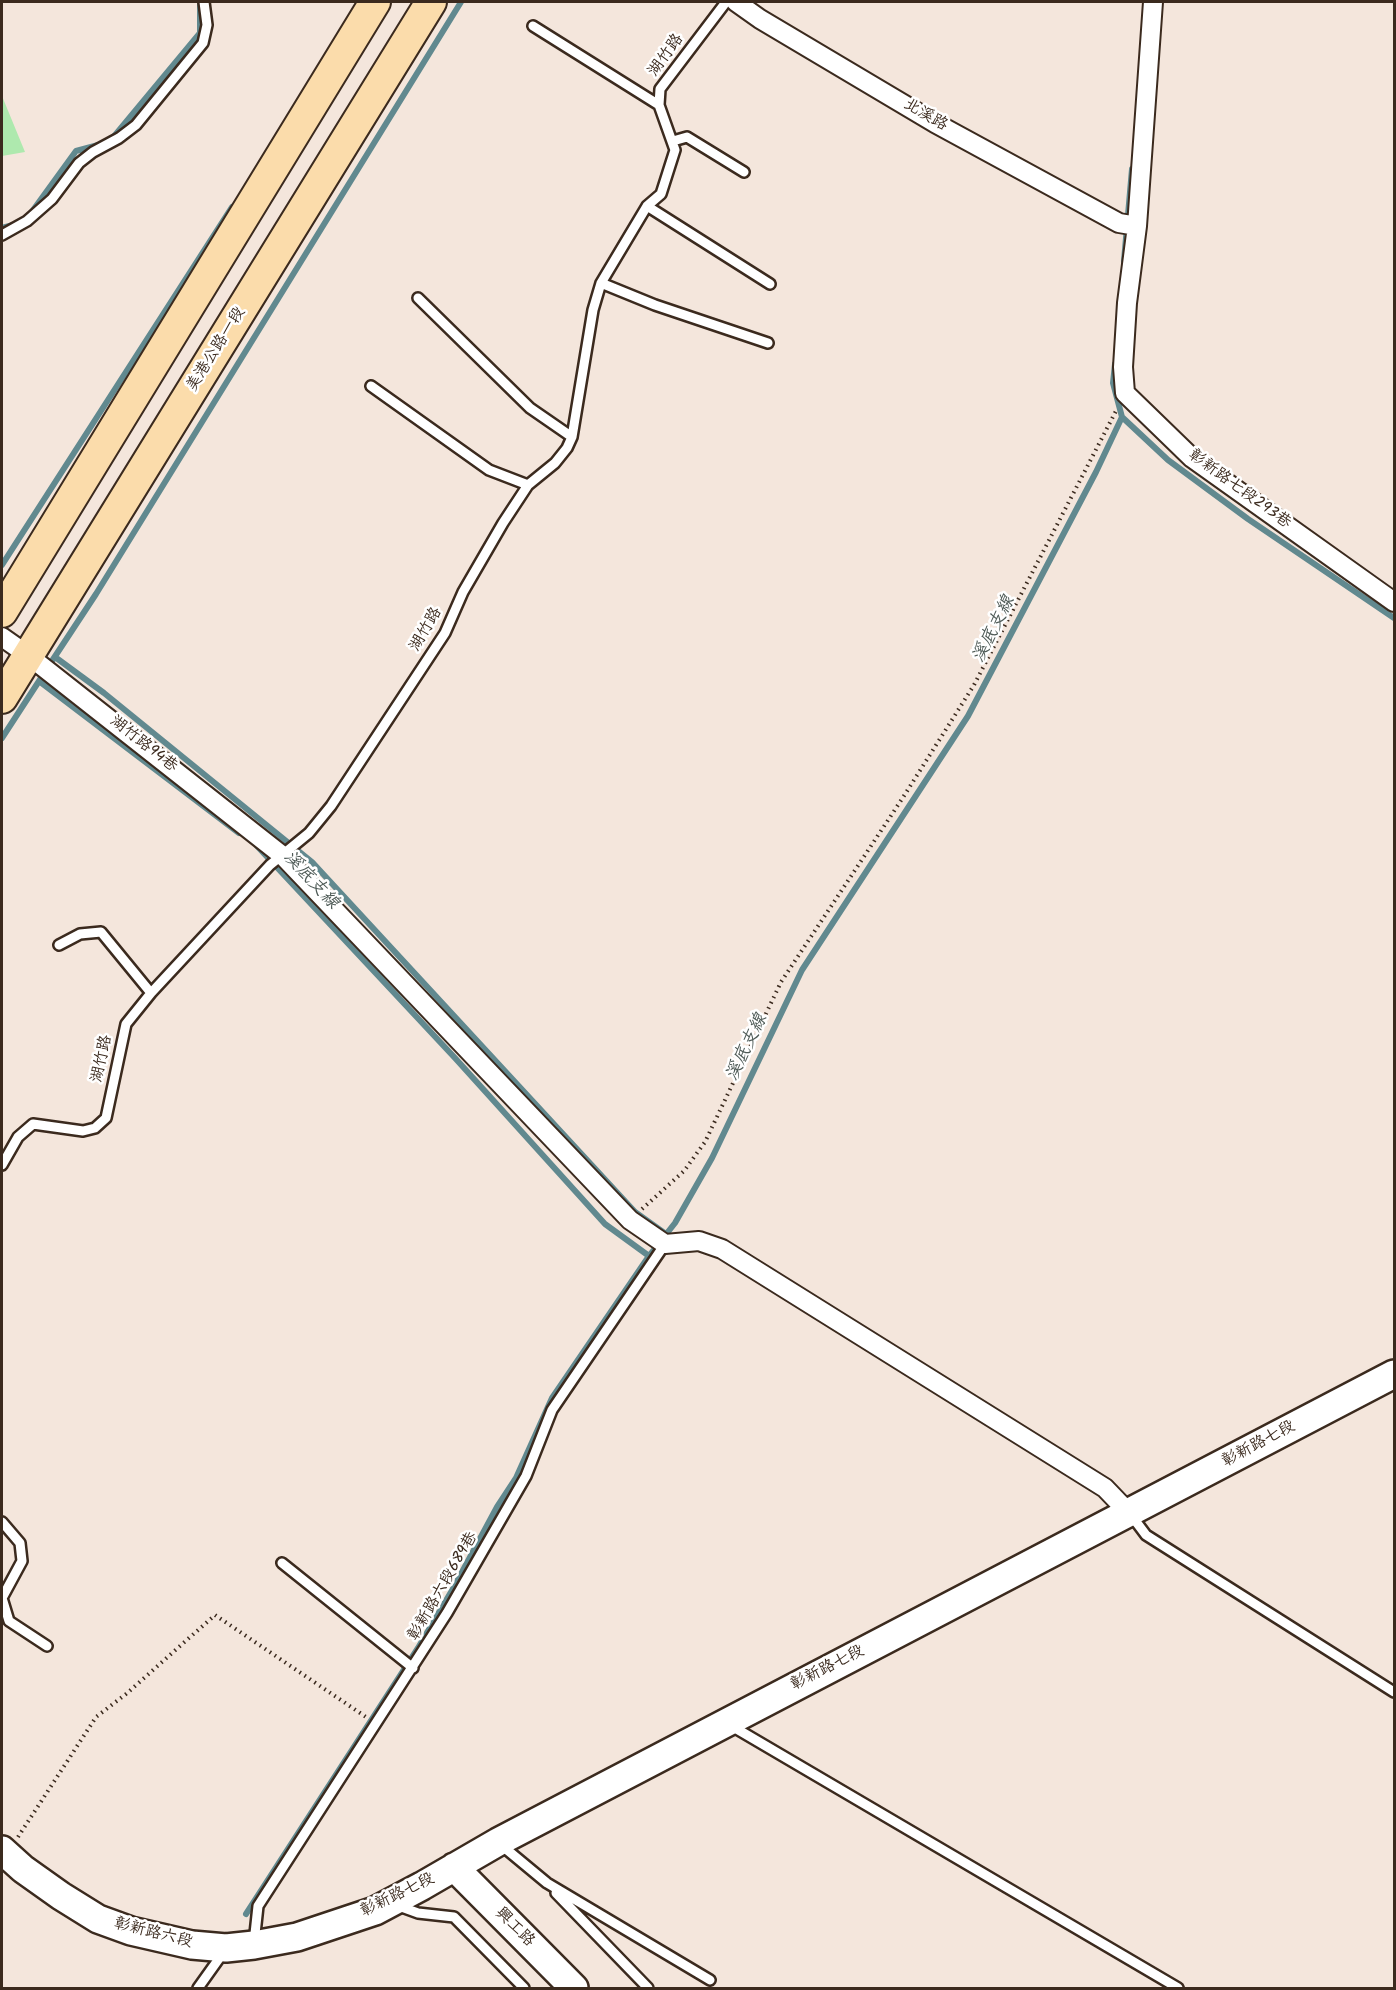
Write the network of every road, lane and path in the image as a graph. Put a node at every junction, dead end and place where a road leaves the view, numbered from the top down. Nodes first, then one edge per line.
1 (204, 2) edge
2 (375, 2) edge
3 (431, 2) edge
4 (726, 2) edge
5 (736, 2) edge
6 (1153, 2) edge
7 (533, 26) dead end
8 (659, 105) junction
9 (673, 141) junction
10 (744, 172) dead end
11 (647, 206) junction
12 (1128, 224) junction
13 (2, 235) edge
14 (601, 283) junction
15 (770, 284) dead end
16 (418, 298) dead end
17 (768, 343) dead end
18 (371, 386) dead end
19 (1125, 393) junction
20 (572, 436) junction
21 (528, 485) junction
22 (1395, 602) edge
23 (2, 612) edge
24 (2, 637) edge
25 (29, 656) junction
26 (2, 698) edge
27 (283, 856) junction
28 (59, 945) dead end
29 (151, 993) junction
30 (2, 1165) edge
31 (630, 1220) junction
32 (665, 1244) junction
33 (1395, 1374) edge
34 (1129, 1513) junction
35 (2, 1522) edge
36 (282, 1563) dead end
37 (47, 1646) dead end
38 (413, 1668) junction
39 (1395, 1692) edge
40 (725, 1722) junction
41 (377, 1724) junction
42 (498, 1842) junction
43 (4, 1852) edge
44 (454, 1867) junction
45 (547, 1883) junction
46 (392, 1902) junction
47 (254, 1946) junction
48 (226, 1948) junction
49 (710, 1980) dead end
50 (198, 1989) edge
51 (524, 1989) edge
52 (574, 1989) edge
53 (648, 1989) edge
54 (1178, 1989) edge

1 - 13 lane
2 - 23 main road
3 - 25 main road, 美港公路一段
4 - 8 lane, 湖竹路
5 - 12 street, 北溪路
6 - 12 street
7 - 8 lane
8 - 9 lane, 湖竹路
9 - 10 lane
9 - 11 lane, 湖竹路
11 - 14 lane, 湖竹路
11 - 15 lane
12 - 19 street
14 - 17 lane
14 - 20 lane, 湖竹路
16 - 20 lane
18 - 21 lane
19 - 22 street, 彰新路七段293巷
19 - 31 path
20 - 21 lane, 湖竹路
21 - 27 lane, 湖竹路
24 - 25 street, 湖竹路94巷
25 - 26 main road, 美港公路一段
25 - 27 street, 湖竹路94巷
27 - 29 lane, 湖竹路
27 - 31 street, 湖竹路94巷
28 - 29 lane
29 - 30 lane, 湖竹路
31 - 32 street, 湖竹路94巷
32 - 34 street
32 - 38 lane, 彰新路六段689巷
33 - 34 street, 彰新路七段
34 - 39 lane
34 - 40 street, 彰新路七段
35 - 37 lane
36 - 38 lane
38 - 41 lane, 彰新路六段689巷
40 - 42 street, 彰新路七段
40 - 54 lane
41 - 43 path
41 - 47 lane, 彰新路六段689巷
42 - 44 street, 彰新路七段
42 - 45 lane
43 - 48 street, 彰新路六段
44 - 46 street, 彰新路七段
44 - 52 street, 興工路
45 - 49 lane
45 - 53 lane
46 - 47 street, 彰新路七段
46 - 51 lane
47 - 48 street, 彰新路六段
48 - 50 lane

